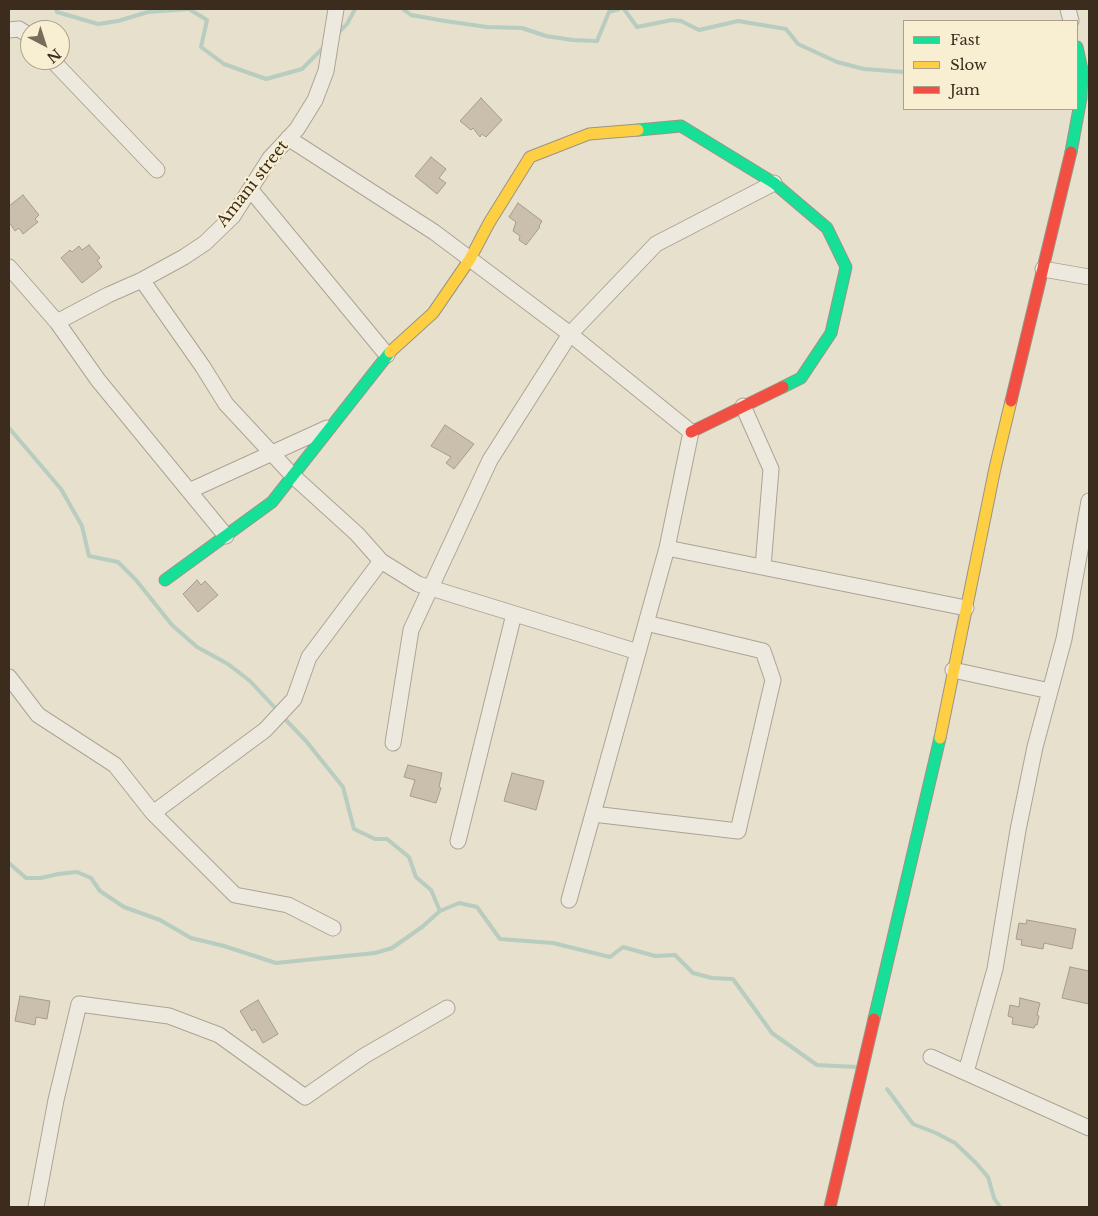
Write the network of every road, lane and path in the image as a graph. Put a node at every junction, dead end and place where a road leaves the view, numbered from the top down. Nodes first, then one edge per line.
1 (336, 9) edge
2 (1078, 52) edge
3 (62, 70) edge
4 (1085, 99) edge
5 (288, 138) junction
6 (157, 170) dead end
7 (774, 183) junction
8 (250, 190) junction
9 (470, 258) junction
10 (9, 267) edge
11 (1044, 269) junction
12 (1089, 277) edge
13 (142, 280) junction
14 (57, 322) junction
15 (570, 334) junction
16 (387, 355) junction
17 (743, 406) junction
18 (330, 426) junction
19 (691, 432) junction
20 (272, 454) junction
21 (292, 475) junction
22 (189, 491) junction
23 (1089, 500) edge
24 (226, 536) junction
25 (667, 548) junction
26 (381, 561) junction
27 (763, 567) junction
28 (165, 580) dead end
29 (431, 588) junction
30 (966, 608) junction
31 (514, 614) junction
32 (646, 623) junction
33 (638, 652) junction
34 (953, 670) junction
35 (9, 677) edge
36 (1050, 691) junction
37 (393, 742) dead end
38 (152, 813) junction
39 (592, 814) junction
40 (458, 841) dead end
41 (569, 900) dead end
42 (332, 928) dead end
43 (447, 1008) dead end
44 (931, 1057) dead end
45 (966, 1072) junction
46 (1089, 1128) edge
47 (36, 1207) edge
48 (830, 1207) edge

1 - 5 street, Amani street
2 - 4 street
3 - 6 street
4 - 11 street
5 - 8 street, Amani street
5 - 9 street
7 - 9 street
7 - 15 street
7 - 17 street
8 - 13 street, Amani street
8 - 16 street
9 - 15 street
9 - 16 street
10 - 14 street
11 - 12 street
11 - 30 street
13 - 14 street, Amani street
13 - 20 street
14 - 22 street
15 - 19 street
15 - 29 street
16 - 18 street
17 - 19 street
17 - 27 street
18 - 20 street
18 - 21 street
19 - 25 street
20 - 21 street
20 - 22 street
21 - 24 street
21 - 26 street
22 - 24 street
23 - 36 street
24 - 28 street
25 - 27 street
25 - 32 street
26 - 29 street
26 - 38 street
27 - 30 street
29 - 31 street
29 - 37 street
30 - 34 street
31 - 33 street
31 - 40 street
32 - 33 street
32 - 39 street
33 - 39 street
34 - 36 street
34 - 48 street
35 - 38 street
36 - 45 street
38 - 42 street
39 - 41 street
43 - 47 street
44 - 45 street
45 - 46 street

